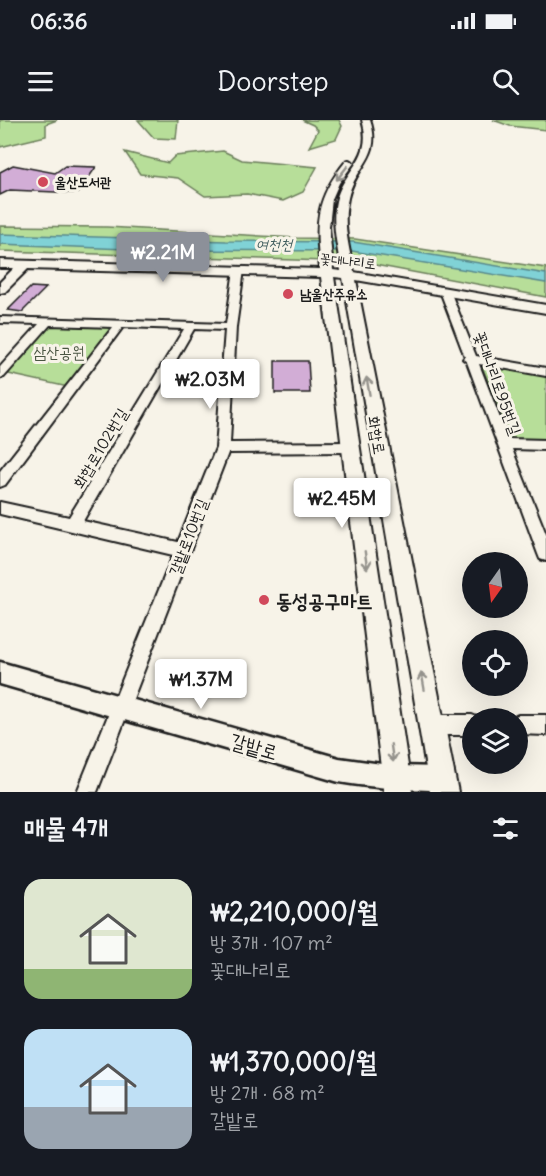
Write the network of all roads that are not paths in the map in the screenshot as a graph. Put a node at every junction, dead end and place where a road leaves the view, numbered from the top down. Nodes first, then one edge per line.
1 (356, 120) edge
2 (366, 120) edge
3 (0, 264) edge
4 (26, 264) junction
5 (337, 268) junction
6 (239, 270) junction
7 (0, 289) edge
8 (445, 291) junction
9 (546, 309) edge
10 (0, 320) edge
11 (48, 321) junction
12 (121, 323) junction
13 (191, 326) junction
14 (231, 327) junction
15 (469, 359) junction
16 (546, 372) edge
17 (0, 374) edge
18 (503, 444) junction
19 (546, 445) edge
20 (350, 447) junction
21 (223, 448) junction
22 (0, 480) edge
23 (0, 508) edge
24 (73, 525) junction
25 (183, 550) junction
26 (546, 554) edge
27 (0, 673) edge
28 (119, 708) junction
29 (431, 725) junction
30 (462, 725) edge
31 (528, 725) edge
32 (546, 725) edge
33 (397, 786) edge
34 (442, 786) edge
35 (87, 792) edge

1 -> 5 main road, 화합로
2 - 5 main road, 화합로
3 - 4 main road, 꽃대나리로
4 - 6 main road, 꽃대나리로
4 - 7 main road
5 - 6 main road, 꽃대나리로
5 - 8 main road, 꽃대나리로
5 - 20 main road, 화합로
29 -> 5 main road, 화합로
6 - 14 street, 갈밭로10번길
8 - 9 main road, 꽃대나리로
8 - 15 street, 꽃대나리로95번길
10 - 11 street
11 - 12 street
11 - 17 street
12 - 13 street
12 - 22 street
13 - 14 street
13 - 24 street, 화합로102번길
14 - 21 street, 갈밭로10번길
15 - 16 street
15 - 18 street, 꽃대나리로95번길
18 - 19 street
18 - 26 street, 꽃대나리로95번길
20 - 21 street
20 -> 33 main road, 화합로
21 - 25 street, 갈밭로10번길
23 - 24 street
24 - 25 street
25 - 28 street, 갈밭로10번길
27 - 28 street, 갈밭로
28 - 33 street, 갈밭로
28 - 35 street, 갈밭로10번길
29 - 30 street
29 - 34 main road, 화합로
31 - 32 street
33 - 34 street, 갈밭로

